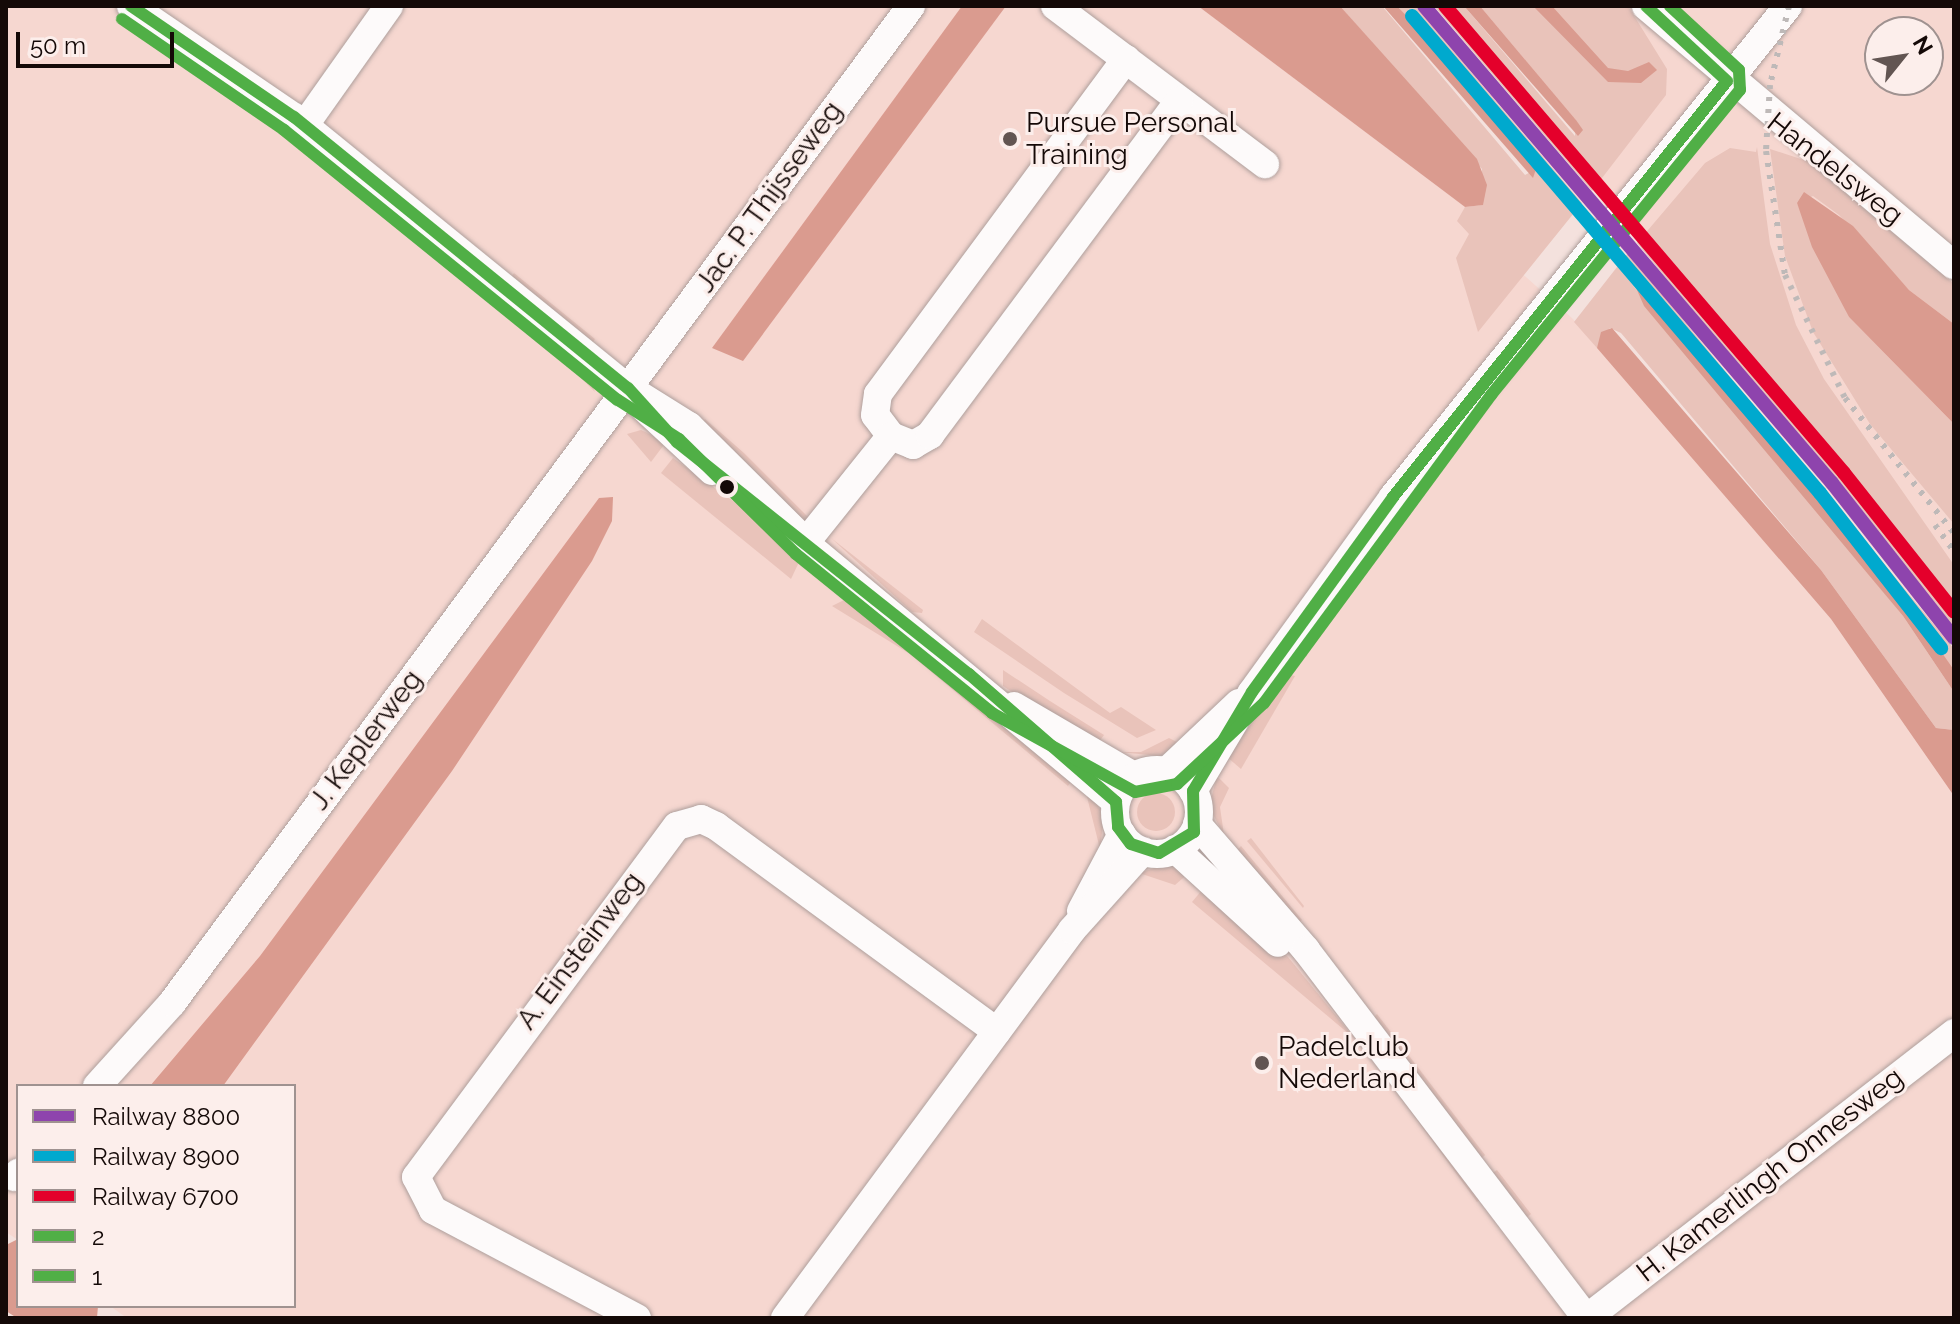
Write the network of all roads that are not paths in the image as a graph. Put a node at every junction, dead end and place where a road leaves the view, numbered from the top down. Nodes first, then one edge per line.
1 (131, 6) edge
2 (389, 6) edge
3 (911, 6) edge
4 (1055, 6) edge
5 (1646, 6) edge
6 (1788, 6) edge
7 (1126, 59) junction
8 (1727, 81) junction
9 (1179, 101) junction
10 (304, 126) junction
11 (1265, 164) dead end
12 (1954, 265) edge
13 (628, 388) junction
14 (891, 436) junction
15 (806, 542) junction
16 (1252, 692) junction
17 (1002, 701) junction
18 (1167, 771) junction
19 (1134, 776) junction
20 (1193, 791) junction
21 (1116, 802) junction
22 (1197, 824) junction
23 (1132, 843) junction
24 (1175, 849) junction
25 (1334, 993) junction
26 (997, 1032) junction
27 (1954, 1033) edge
28 (99, 1084) edge
29 (637, 1318) edge
30 (785, 1318) edge
31 (1586, 1318) edge

1 - 10 street
2 - 10 street
3 - 13 street, Jac. P. Thijsseweg
4 - 7 street
5 - 8 street, Handelsweg
6 - 8 street
7 - 9 street
7 - 14 street
8 - 12 street, Handelsweg
8 - 16 street
9 - 11 street
9 - 14 street
10 - 13 street
13 - 15 street
13 - 28 street, J. Keplerweg
14 - 15 street
15 - 17 street
16 - 18 street
16 - 20 street
17 - 19 street
17 - 21 street
18 - 19 street
18 - 20 street
19 - 21 street
20 - 22 street
21 - 23 street
22 - 24 street
22 - 25 street
23 - 24 street
23 - 26 street
24 - 25 street
25 - 31 street
26 - 29 street, A. Einsteinweg
26 - 30 street
27 - 31 street, H. Kamerlingh Onnesweg

